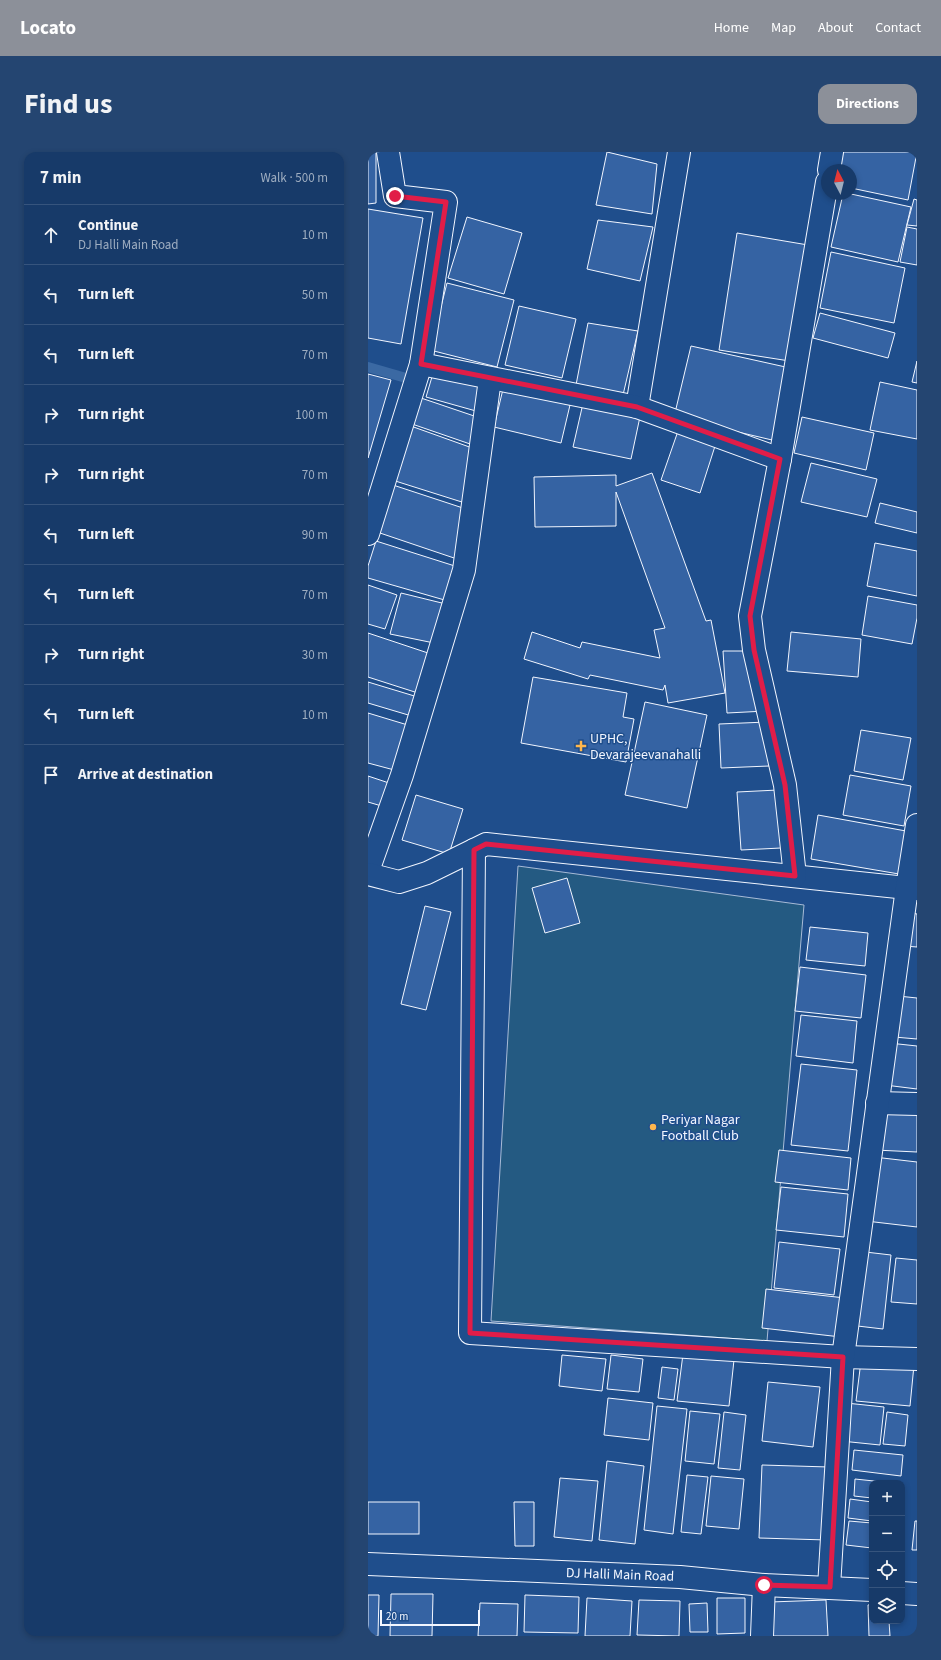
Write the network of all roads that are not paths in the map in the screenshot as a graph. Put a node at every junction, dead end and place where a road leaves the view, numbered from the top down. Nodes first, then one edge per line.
1 (388, 152) edge
2 (680, 152) edge
3 (832, 152) edge
4 (830, 164) edge
5 (824, 200) edge
6 (421, 364) junction
7 (490, 378) junction
8 (637, 407) junction
9 (780, 459) junction
10 (368, 534) edge
11 (917, 825) edge
12 (474, 850) junction
13 (368, 872) edge
14 (795, 876) junction
15 (912, 888) edge
16 (877, 1102) junction
17 (917, 1104) edge
18 (843, 1357) junction
19 (917, 1359) edge
20 (368, 1564) edge
21 (764, 1585) junction
22 (830, 1587) junction
23 (869, 1590) edge
24 (905, 1593) edge
25 (917, 1594) edge
26 (762, 1636) edge

1 - 6 street
2 - 8 street
3 - 4 street
5 - 9 street
6 - 7 street
6 - 10 street
7 - 8 street
7 - 13 street
8 - 9 street
9 - 14 street
11 - 15 street
12 - 13 street
12 - 14 street
12 - 18 street
14 - 15 street
15 - 16 street
16 - 17 street
16 - 18 street
18 - 19 street
18 - 22 street
20 - 21 street, DJ Halli Main Road
21 - 22 street, DJ Halli Main Road
21 - 26 street
22 - 23 street, DJ Halli Main Road
24 - 25 street

